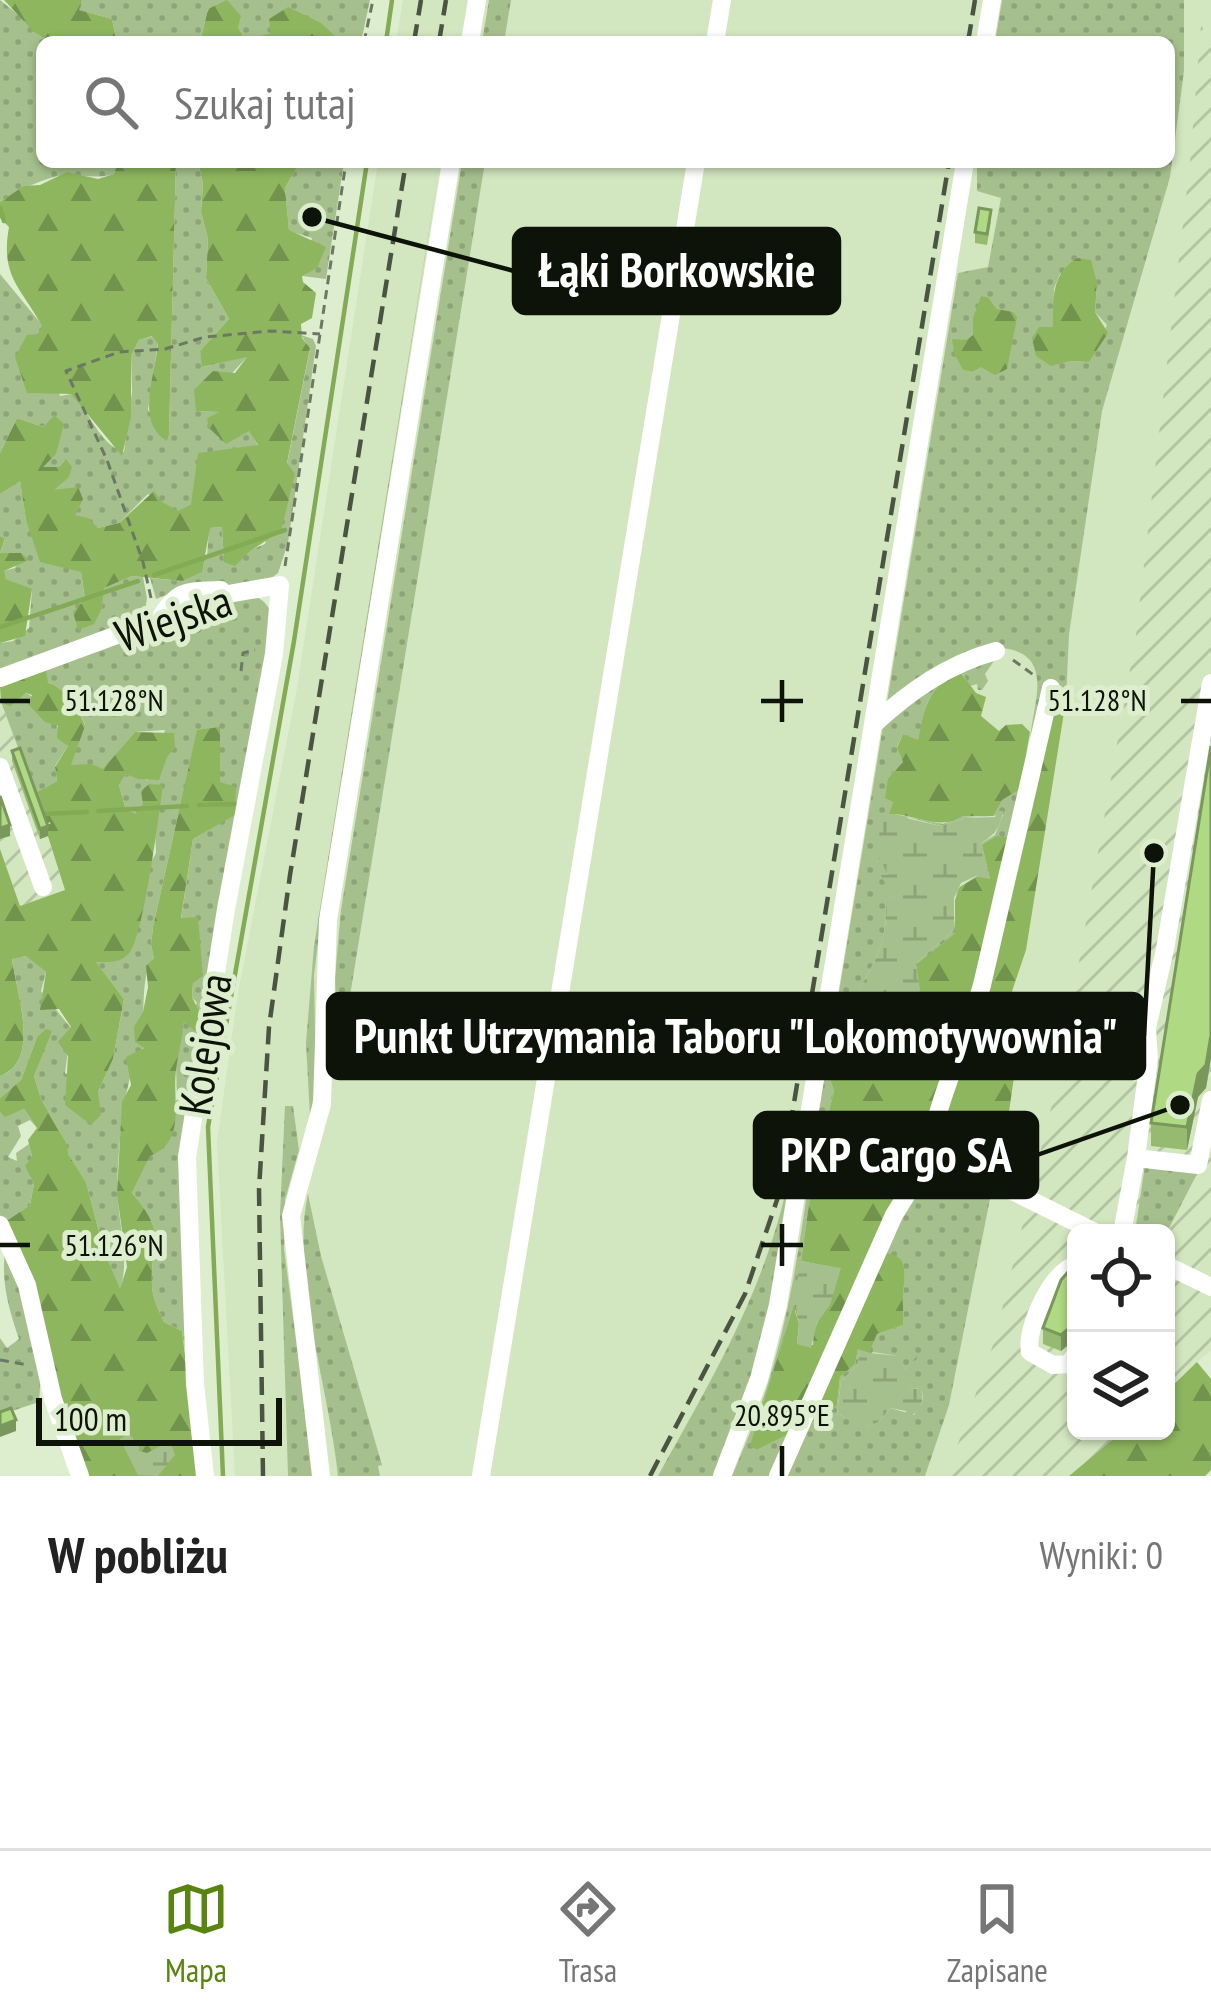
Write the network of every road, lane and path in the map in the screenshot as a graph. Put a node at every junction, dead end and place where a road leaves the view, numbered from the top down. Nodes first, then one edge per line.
1 (373, 0) edge
2 (477, 0) edge
3 (722, 0) edge
4 (992, 0) edge
5 (365, 36) edge
6 (471, 36) edge
7 (716, 36) edge
8 (986, 36) edge
9 (345, 168) edge
10 (450, 168) edge
11 (695, 168) edge
12 (964, 168) edge
13 (320, 334) junction
14 (280, 585) junction
15 (255, 589) junction
16 (278, 616) junction
17 (156, 621) junction
18 (996, 651) joint
19 (274, 654) junction
20 (241, 671) dead end
21 (0, 678) edge
22 (1211, 686) edge
23 (1051, 688) joint
24 (874, 724) junction
25 (0, 767) edge
26 (43, 887) dead end
27 (1211, 1100) edge
28 (805, 1145) junction
29 (1136, 1158) junction
30 (927, 1162) junction
31 (1079, 1224) edge
32 (1124, 1224) edge
33 (0, 1225) edge
34 (1067, 1267) edge
35 (1175, 1269) edge
36 (1211, 1287) edge
37 (0, 1360) edge
38 (1067, 1365) edge
39 (47, 1368) junction
40 (80, 1476) edge
41 (205, 1476) edge
42 (321, 1476) edge
43 (481, 1476) edge
44 (722, 1476) edge
45 (778, 1476) edge

1 - 5 path
2 - 6 street
3 - 7 street
4 - 8 street
9 - 13 path
10 - 42 street
11 - 43 street
12 - 24 street
13 - 14 path
13 - 17 path
14 - 15 street, Wiejska
14 - 16 street, Kolejowa
15 - 16 street
15 - 17 street, Wiejska
16 - 19 street, Kolejowa
17 - 21 street, Wiejska
18 - 23 path
18 - 24 street
19 - 20 path
19 - 41 street, Kolejowa
22 - 29 street
23 - 30 street
24 - 28 street
25 - 26 street
27 - 29 street
28 - 30 street
28 - 44 street
29 - 32 street
30 - 31 street
30 - 45 street
33 - 39 street
34 - 38 street
35 - 36 street
37 - 39 path
39 - 40 street

